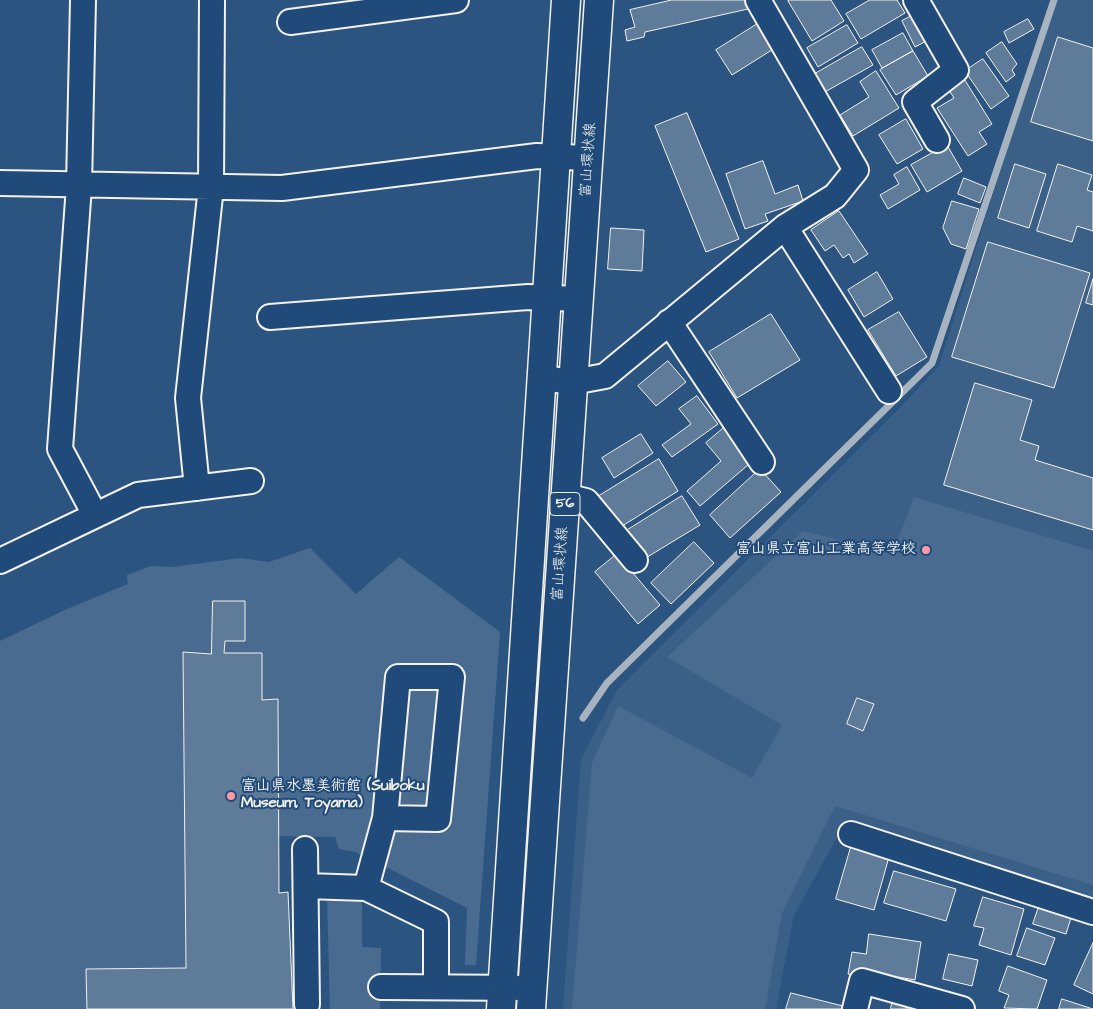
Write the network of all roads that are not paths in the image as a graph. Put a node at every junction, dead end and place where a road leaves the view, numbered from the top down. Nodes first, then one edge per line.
1 (83, 0) edge
2 (212, 0) edge
3 (456, 0) edge
4 (566, 0) edge
5 (599, 0) edge
6 (758, 0) edge
7 (916, 0) edge
8 (432, 2) edge
9 (290, 22) dead end
10 (937, 140) dead end
11 (557, 156) junction
12 (589, 158) junction
13 (0, 183) edge
14 (79, 186) junction
15 (211, 187) junction
16 (785, 227) junction
17 (547, 298) junction
18 (579, 300) junction
19 (270, 317) dead end
20 (669, 322) junction
21 (542, 378) junction
22 (573, 382) junction
23 (889, 391) dead end
24 (762, 462) dead end
25 (251, 481) dead end
26 (197, 488) junction
27 (565, 496) junction
28 (95, 516) junction
29 (635, 560) dead end
30 (0, 562) edge
31 (385, 818) junction
32 (851, 834) dead end
33 (305, 849) dead end
34 (306, 886) junction
35 (366, 888) junction
36 (1093, 912) edge
37 (381, 987) dead end
38 (436, 987) junction
39 (502, 998) edge
40 (532, 999) edge
41 (307, 1004) dead end
42 (855, 1009) edge
43 (962, 1009) edge

1 - 14 street
2 - 15 street
3 - 8 street
4 - 11 main road, 富山環状線 / 56
5 - 12 main road, 富山環状線 / 56
6 - 16 street
7 - 10 street
8 - 9 street
11 - 12 street
11 - 15 street
11 - 17 main road, 富山環状線 / 56
12 - 18 main road, 富山環状線 / 56
13 - 14 street
14 - 15 street
14 - 28 street
15 - 26 street
16 - 20 street
16 - 23 street
17 - 18 street
17 - 19 street
17 - 21 main road, 富山環状線 / 56
18 - 22 main road, 富山環状線 / 56
20 - 22 street
20 - 24 street
21 - 22 street
21 - 39 main road, 富山環状線 / 56
22 - 27 main road, 富山環状線 / 56
25 - 26 street
26 - 28 street
27 - 29 street
27 - 40 main road, 富山環状線 / 56
28 - 30 street
31 - 31 street
31 - 35 street
32 - 36 street
33 - 34 street
34 - 35 street
34 - 41 street
35 - 38 street
37 - 38 street
38 - 39 street
39 - 40 street
42 - 43 street

